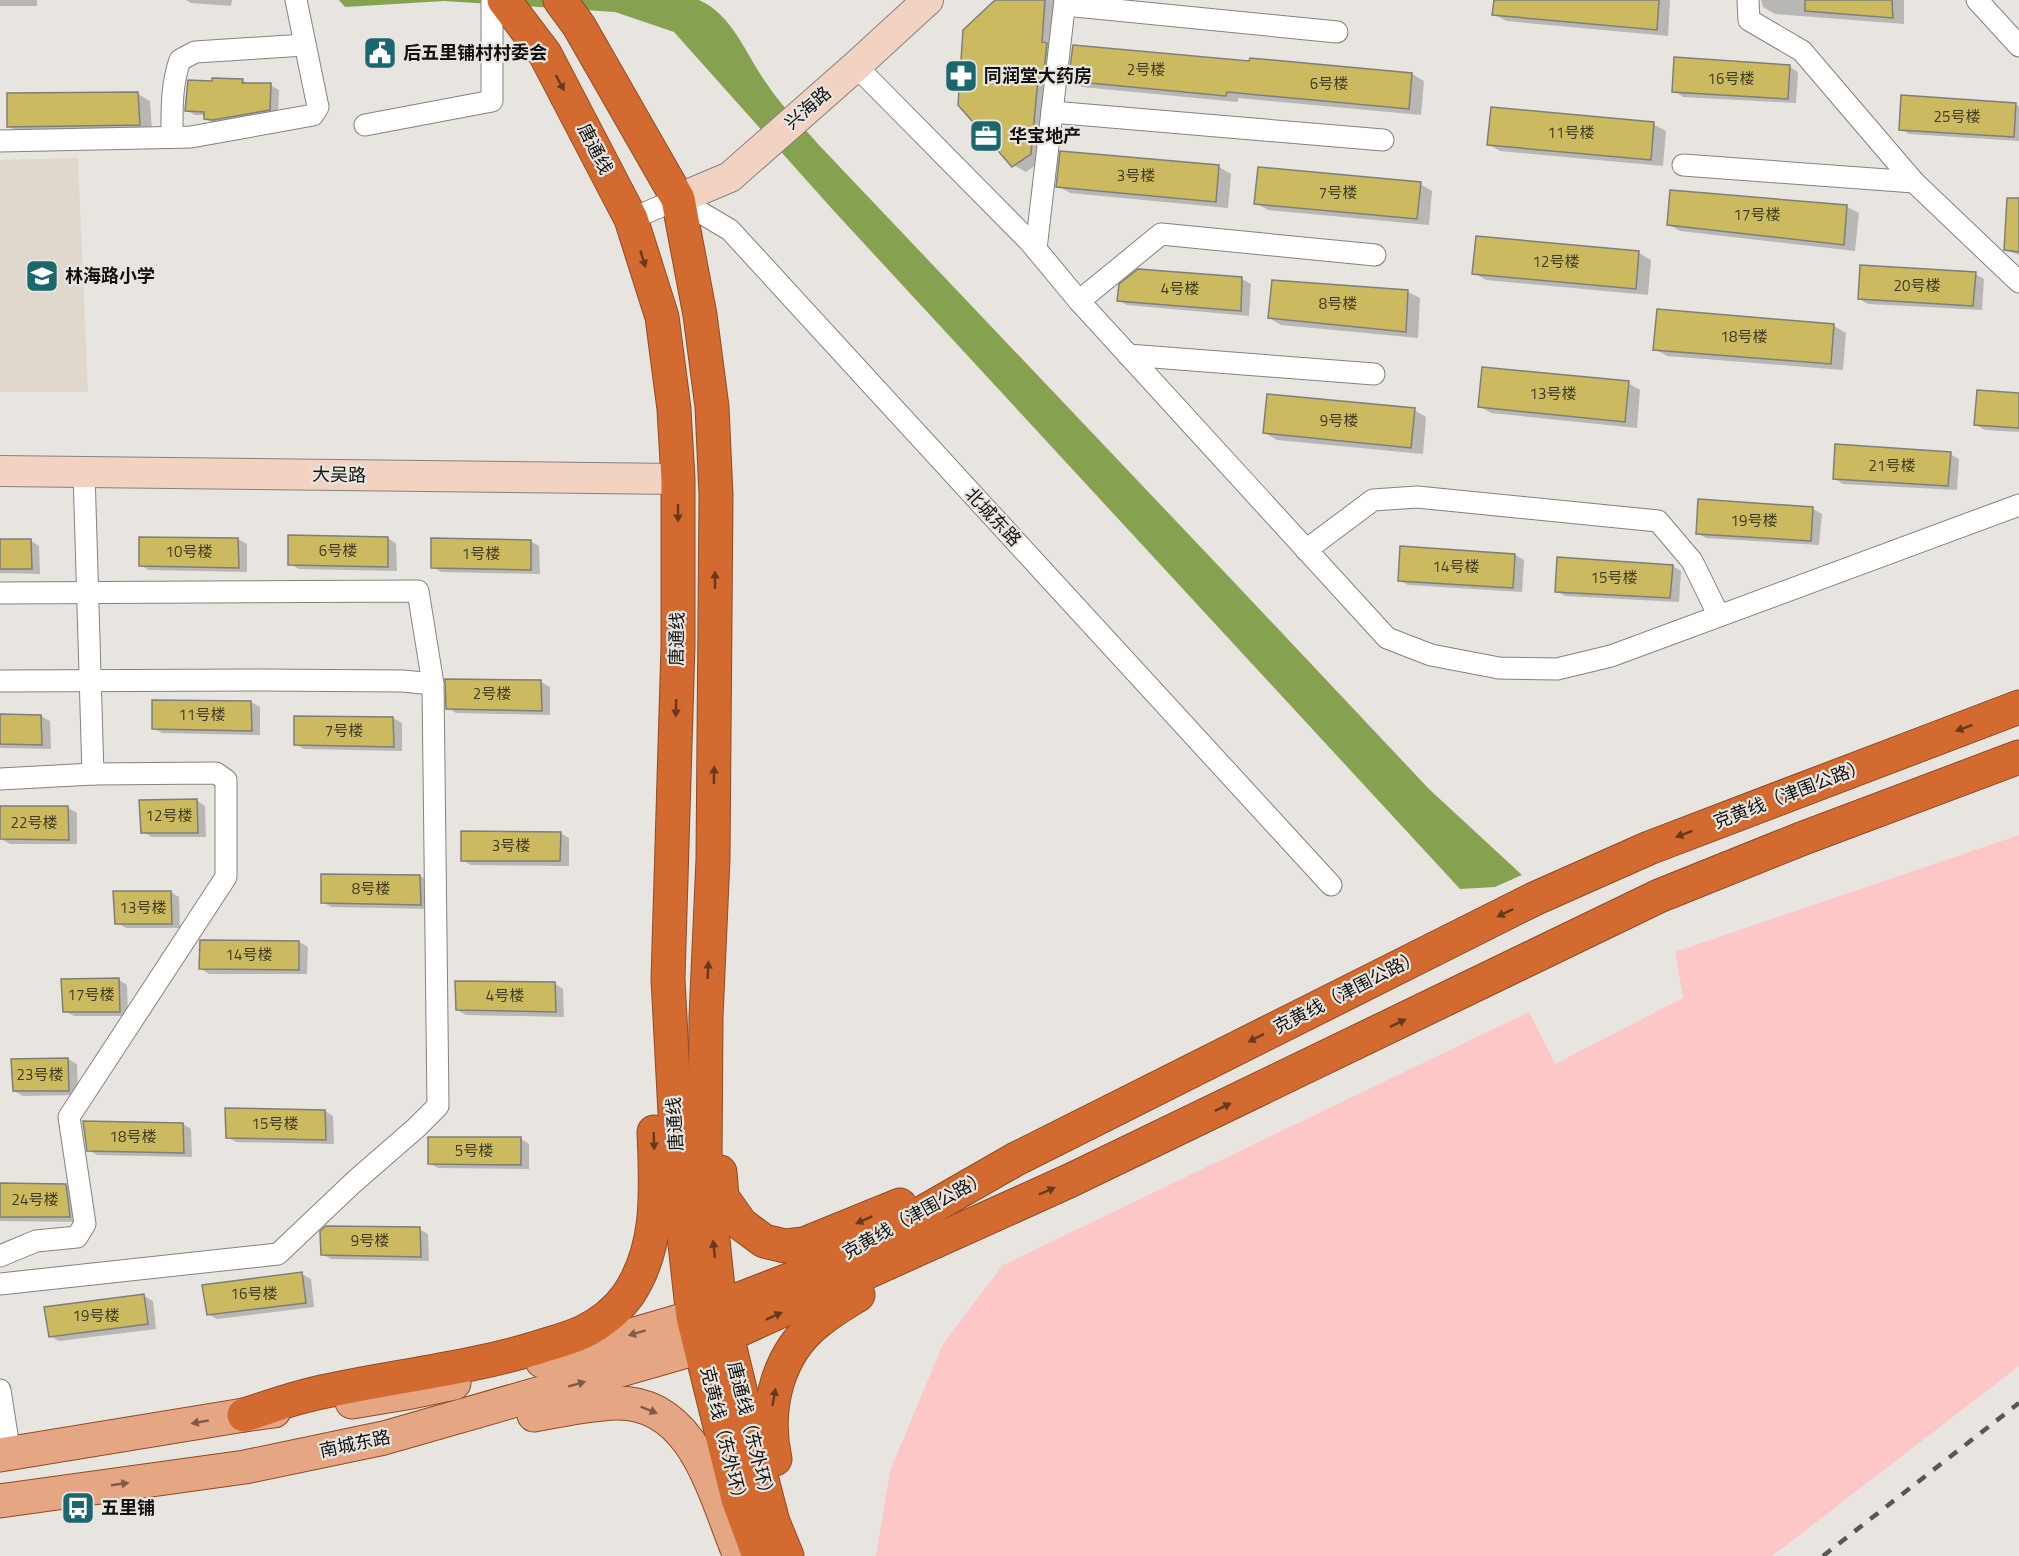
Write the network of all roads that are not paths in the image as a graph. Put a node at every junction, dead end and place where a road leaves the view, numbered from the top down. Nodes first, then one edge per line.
1 (296, 0) edge
2 (492, 0) edge
3 (504, 0) edge
4 (560, 0) edge
5 (928, 0) edge
6 (1748, 0) edge
7 (1977, 0) edge
8 (1065, 2) edge
9 (1336, 32) dead end
10 (305, 45) junction
11 (2019, 46) edge
12 (856, 66) junction
13 (1052, 112) junction
14 (365, 124) dead end
15 (172, 137) junction
16 (1383, 140) dead end
17 (0, 141) edge
18 (1683, 165) dead end
19 (1914, 182) junction
20 (678, 199) junction
21 (631, 219) junction
22 (1036, 249) junction
23 (1375, 255) dead end
24 (2019, 282) edge
25 (1079, 301) junction
26 (1128, 355) junction
27 (1374, 374) dead end
28 (0, 471) edge
29 (84, 472) junction
30 (678, 479) junction
31 (2019, 505) edge
32 (1306, 550) junction
33 (0, 593) edge
34 (88, 593) junction
35 (1719, 616) junction
36 (90, 680) junction
37 (0, 681) edge
38 (433, 684) junction
39 (2019, 707) edge
40 (2019, 757) edge
41 (93, 774) junction
42 (0, 779) edge
43 (1331, 885) dead end
44 (668, 979) junction
45 (706, 1017) junction
46 (1016, 1159) junction
47 (1003, 1211) junction
48 (0, 1256) edge
49 (0, 1284) edge
50 (710, 1327) junction
51 (0, 1390) edge
52 (244, 1415) junction
53 (384, 1438) junction
54 (5, 1454) edge
55 (0, 1501) edge
56 (740, 1556) edge
57 (759, 1556) edge
58 (787, 1556) edge
59 (803, 1556) edge

1 - 10 street
2 - 14 street
3 -> 21 highway, 唐通线
4 - 20 highway, 唐通线
5 - 12 street, 兴海路
6 - 19 street
7 - 11 street
8 - 9 street
8 - 13 street
10 - 15 street
10 - 15 street
12 - 20 street, 兴海路
12 - 22 street
13 - 16 street
13 - 22 street
15 - 17 street
18 - 19 street
19 - 24 street
20 - 21 street
20 - 43 street, 北城东路
45 -> 20 highway, 唐通线
21 -> 30 highway, 唐通线
22 - 25 street
23 - 25 street
25 - 26 street
26 - 27 street
26 - 32 street
28 - 29 street, 大吴路
29 - 30 street, 大吴路
29 - 34 street
30 -> 44 highway, 唐通线
31 - 35 street
32 - 35 street
32 - 35 street
33 - 34 street
34 - 36 street
34 - 38 street
36 - 37 street
36 - 38 street
36 - 41 street
38 - 49 street
39 -> 46 highway, 克黄线（津围公路）
47 -> 40 highway, 克黄线（津围公路）
41 - 42 street
41 - 48 street
44 - 50 highway, 唐通线
44 -> 52 highway
46 -> 45 highway
50 -> 45 highway, 唐通线
46 - 50 highway, 克黄线（津围公路）
50 -> 47 highway, 克黄线（津围公路）
59 -> 47 highway
50 -> 52 main road
53 -> 50 main road, 南城东路
50 - 57 highway, 克黄线（东外环）
50 - 58 highway, 唐通线（东外环）
51 - 54 street
52 -> 54 main road
55 -> 53 main road, 南城东路
53 -> 56 main road

